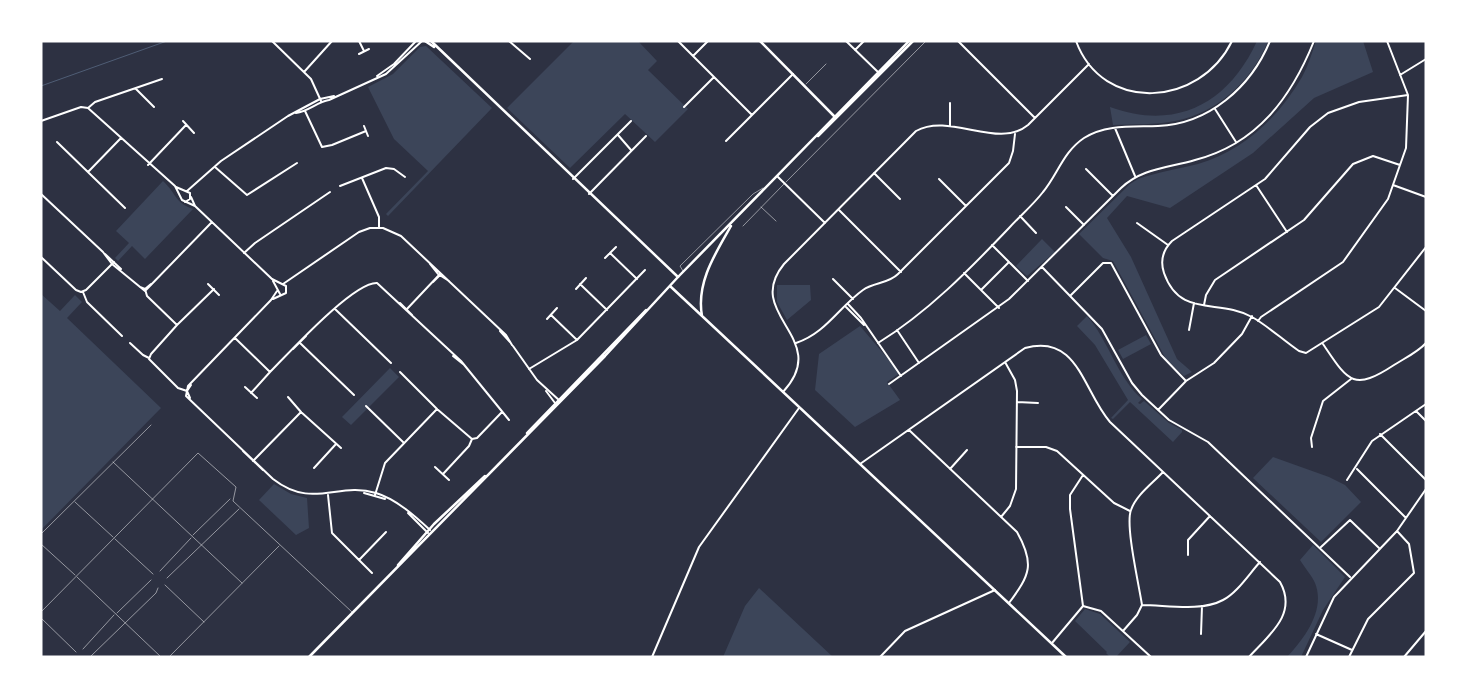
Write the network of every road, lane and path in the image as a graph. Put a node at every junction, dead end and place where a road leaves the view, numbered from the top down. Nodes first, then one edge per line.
1 (272, 41) edge
2 (332, 41) edge
3 (359, 41) edge
4 (416, 41) edge
5 (424, 41) edge
6 (431, 41) edge
7 (509, 41) edge
8 (678, 41) edge
9 (708, 41) edge
10 (760, 41) edge
11 (846, 41) edge
12 (864, 41) edge
13 (909, 41) edge
14 (914, 41) edge
15 (926, 41) edge
16 (958, 41) edge
17 (1076, 41) edge
18 (1232, 41) edge
19 (1270, 41) edge
20 (1314, 41) edge
21 (1387, 41) edge
22 (436, 48) junction
23 (369, 49) dead end
24 (855, 50) junction
25 (364, 51) junction
26 (359, 54) dead end
27 (694, 56) junction
28 (530, 58) dead end
29 (1426, 59) edge
30 (826, 64) dead end
31 (1089, 64) junction
32 (304, 72) junction
33 (793, 74) junction
34 (879, 74) junction
35 (1399, 75) junction
36 (377, 76) junction
37 (714, 77) junction
38 (162, 79) dead end
39 (154, 82) junction
40 (804, 85) junction
41 (156, 86) dead end
42 (136, 88) junction
43 (1408, 95) junction
44 (320, 100) junction
45 (148, 102) junction
46 (950, 103) dead end
47 (145, 105) dead end
48 (154, 107) dead end
49 (684, 107) dead end
50 (88, 108) junction
51 (1215, 108) junction
52 (305, 110) junction
53 (752, 115) junction
54 (836, 117) junction
55 (1035, 118) junction
56 (41, 121) edge
57 (183, 121) dead end
58 (631, 121) dead end
59 (186, 125) junction
60 (364, 126) dead end
61 (950, 126) junction
62 (1115, 128) junction
63 (366, 130) junction
64 (194, 133) dead end
65 (1015, 133) junction
66 (618, 135) junction
67 (368, 136) dead end
68 (646, 136) dead end
69 (121, 138) junction
70 (726, 141) dead end
71 (57, 142) dead end
72 (1236, 142) junction
73 (65, 150) junction
74 (631, 150) junction
75 (62, 154) dead end
76 (297, 163) dead end
77 (148, 165) junction
78 (1400, 165) junction
79 (214, 166) junction
80 (293, 166) junction
81 (402, 169) dead end
82 (296, 170) dead end
83 (1086, 170) dead end
84 (88, 172) junction
85 (399, 172) junction
86 (874, 174) junction
87 (778, 176) junction
88 (1135, 176) junction
89 (404, 177) dead end
90 (362, 178) junction
91 (573, 179) junction
92 (938, 179) dead end
93 (785, 183) junction
94 (1256, 185) junction
95 (1393, 185) junction
96 (175, 186) junction
97 (195, 186) junction
98 (340, 186) dead end
99 (768, 187) junction
100 (186, 191) junction
101 (330, 192) dead end
102 (41, 194) edge
103 (589, 194) junction
104 (180, 195) junction
105 (191, 196) junction
106 (1112, 196) junction
107 (1426, 197) edge
108 (319, 199) junction
109 (900, 200) dead end
110 (119, 201) junction
111 (185, 202) junction
112 (322, 204) dead end
113 (115, 205) dead end
114 (196, 206) junction
115 (966, 206) junction
116 (761, 207) junction
117 (1066, 207) dead end
118 (125, 208) dead end
119 (838, 210) junction
120 (1020, 216) junction
121 (776, 221) dead end
122 (212, 222) junction
123 (733, 222) junction
124 (825, 223) junction
125 (1137, 223) dead end
126 (1084, 225) junction
127 (743, 226) dead end
128 (379, 227) junction
129 (1288, 232) junction
130 (1036, 233) dead end
131 (992, 245) junction
132 (1168, 245) junction
133 (616, 247) dead end
134 (1426, 247) edge
135 (244, 253) junction
136 (610, 253) junction
137 (41, 257) edge
138 (605, 258) dead end
139 (1009, 262) junction
140 (113, 263) junction
141 (1042, 267) junction
142 (645, 270) dead end
143 (683, 272) junction
144 (901, 272) junction
145 (964, 273) junction
146 (440, 275) junction
147 (678, 277) junction
148 (292, 278) junction
149 (586, 278) dead end
150 (272, 279) junction
151 (637, 279) junction
152 (833, 279) dead end
153 (1028, 281) junction
154 (208, 284) dead end
155 (282, 284) junction
156 (580, 284) junction
157 (670, 286) junction
158 (287, 288) junction
159 (1395, 288) junction
160 (576, 289) dead end
161 (146, 290) junction
162 (214, 290) junction
163 (277, 290) junction
164 (981, 290) junction
165 (84, 292) junction
166 (281, 294) junction
167 (219, 295) dead end
168 (1070, 295) junction
169 (854, 299) junction
170 (271, 300) junction
171 (1194, 304) junction
172 (1204, 305) junction
173 (847, 306) junction
174 (334, 308) junction
175 (557, 308) dead end
176 (998, 308) junction
177 (407, 309) junction
178 (607, 310) junction
179 (1426, 311) edge
180 (551, 315) junction
181 (702, 316) junction
182 (1252, 316) junction
183 (547, 319) dead end
184 (1258, 321) junction
185 (177, 325) junction
186 (897, 330) junction
187 (1190, 330) dead end
188 (122, 336) dead end
189 (235, 338) junction
190 (577, 340) junction
191 (130, 343) dead end
192 (300, 343) junction
193 (796, 343) junction
194 (878, 343) junction
195 (1426, 343) edge
196 (1323, 344) junction
197 (385, 350) dead end
198 (382, 354) junction
199 (149, 358) junction
200 (391, 362) dead end
201 (1005, 362) junction
202 (919, 363) junction
203 (529, 369) junction
204 (270, 372) junction
205 (400, 372) dead end
206 (901, 376) junction
207 (1352, 378) junction
208 (1186, 380) junction
209 (889, 384) dead end
210 (344, 385) junction
211 (244, 387) dead end
212 (544, 388) junction
213 (340, 389) dead end
214 (186, 391) junction
215 (783, 392) junction
216 (251, 393) junction
217 (354, 395) dead end
218 (288, 397) dead end
219 (257, 398) dead end
220 (559, 400) junction
221 (1016, 402) junction
222 (1038, 403) dead end
223 (556, 404) junction
224 (1426, 404) edge
225 (366, 406) dead end
226 (799, 408) junction
227 (437, 409) junction
228 (1158, 410) junction
229 (1416, 411) junction
230 (301, 412) junction
231 (502, 412) junction
232 (374, 414) junction
233 (371, 418) dead end
234 (510, 420) dead end
235 (1426, 421) edge
236 (151, 426) dead end
237 (908, 430) junction
238 (1380, 434) junction
239 (472, 439) junction
240 (337, 443) junction
241 (404, 443) junction
242 (1016, 447) junction
243 (341, 448) dead end
244 (1312, 448) dead end
245 (968, 450) dead end
246 (254, 460) junction
247 (113, 462) junction
248 (318, 464) junction
249 (860, 464) junction
250 (435, 467) dead end
251 (314, 468) dead end
252 (322, 468) dead end
253 (1356, 468) junction
254 (950, 469) junction
255 (1163, 472) junction
256 (442, 474) junction
257 (1083, 475) junction
258 (449, 480) dead end
259 (1347, 480) dead end
260 (1426, 480) edge
261 (1426, 489) edge
262 (328, 494) junction
263 (376, 494) junction
264 (232, 498) junction
265 (152, 499) junction
266 (74, 501) junction
267 (240, 507) junction
268 (1130, 511) junction
269 (1210, 516) junction
270 (1001, 517) junction
271 (1406, 518) junction
272 (1397, 531) junction
273 (386, 532) dead end
274 (430, 532) junction
275 (41, 534) edge
276 (192, 537) junction
277 (381, 537) junction
278 (114, 538) junction
279 (385, 541) dead end
280 (41, 544) edge
281 (280, 545) junction
282 (202, 546) junction
283 (1321, 547) junction
284 (1379, 548) junction
285 (1188, 555) dead end
286 (359, 560) junction
287 (1260, 562) junction
288 (160, 571) dead end
289 (372, 573) dead end
290 (153, 574) dead end
291 (76, 577) junction
292 (1350, 577) junction
293 (167, 578) dead end
294 (151, 580) dead end
295 (242, 583) junction
296 (165, 586) dead end
297 (158, 588) dead end
298 (995, 590) junction
299 (1009, 603) junction
300 (1142, 605) junction
301 (1083, 606) junction
302 (1202, 606) junction
303 (41, 612) edge
304 (352, 613) junction
305 (116, 614) junction
306 (41, 618) edge
307 (204, 622) junction
308 (126, 623) junction
309 (1123, 631) junction
310 (1426, 631) edge
311 (1201, 634) dead end
312 (1316, 634) junction
313 (1052, 643) junction
314 (83, 649) dead end
315 (1352, 650) junction
316 (76, 652) dead end
317 (91, 656) edge
318 (161, 657) edge
319 (169, 657) edge
320 (309, 657) edge
321 (652, 657) edge
322 (880, 657) edge
323 (1066, 657) edge
324 (1151, 657) edge
325 (1249, 657) edge
326 (1306, 657) edge
327 (1349, 657) edge
328 (1404, 657) edge

1 - 32 street
2 - 32 street
3 - 25 street
4 - 36 street
5 - 22 main road
5 - 36 street
6 - 22 main road
7 - 28 street
8 - 27 street
9 - 27 street
10 - 33 main road
11 - 24 street
12 - 24 street
13 - 34 main road
14 - 34 main road
15 - 93 lane
16 - 55 street
17 - 31 street
18 - 31 street
19 - 51 street
20 - 72 street
21 - 35 street
22 - 91 main road
23 - 25 street
24 - 34 street
25 - 26 street
27 - 37 street
29 - 35 street
30 - 40 lane
31 - 55 street
32 - 44 street
33 - 40 main road
33 - 53 street
34 - 54 main road
35 - 43 street
36 - 44 street
37 - 49 street
37 - 53 street
38 - 39 street
39 - 41 street
39 - 42 street
40 - 54 main road
42 - 45 street
42 - 50 street
43 - 78 street
43 - 94 street
44 - 52 street
45 - 47 street
45 - 48 street
46 - 61 street
50 - 56 street
50 - 69 street
51 - 62 street
51 - 72 street
52 - 63 street
52 - 79 street
53 - 70 street
54 - 87 main road
55 - 65 street
57 - 59 street
58 - 66 street
59 - 64 street
59 - 77 street
60 - 63 street
61 - 65 street
61 - 86 street
62 - 88 street
62 - 120 street
63 - 67 street
65 - 115 street
66 - 74 street
66 - 91 street
68 - 74 street
69 - 77 street
69 - 84 street
71 - 73 street
72 - 88 street
73 - 75 street
73 - 84 street
74 - 103 street
76 - 80 street
77 - 96 street
78 - 95 street
78 - 129 street
79 - 80 street
79 - 97 street
80 - 82 street
81 - 85 street
83 - 106 street
84 - 110 street
85 - 89 street
85 - 90 street
86 - 109 street
86 - 119 street
87 - 93 street
87 - 99 main road
88 - 106 street
90 - 98 street
90 - 128 street
91 - 103 main road
92 - 115 street
93 - 116 lane
93 - 124 street
94 - 129 street
94 - 132 street
95 - 107 street
95 - 184 street
96 - 100 street
96 - 104 street
97 - 100 street
97 - 105 street
99 - 123 main road
99 - 143 lane
100 - 104 street
100 - 105 street
101 - 108 street
102 - 140 street
103 - 147 main road
104 - 111 street
105 - 111 street
105 - 114 street
106 - 126 street
108 - 112 street
108 - 135 street
110 - 113 street
110 - 118 street
111 - 114 street
114 - 122 street
115 - 144 street
116 - 121 lane
116 - 127 lane
117 - 126 street
119 - 124 street
119 - 144 street
120 - 130 street
120 - 131 street
122 - 135 street
122 - 161 street
123 - 143 main road
123 - 181 main road
124 - 193 street
125 - 132 street
126 - 141 street
128 - 146 street
128 - 148 street
129 - 172 street
131 - 139 street
131 - 145 street
132 - 171 street
133 - 136 street
134 - 159 street
135 - 150 street
136 - 138 street
136 - 151 street
137 - 165 street
139 - 153 street
139 - 164 street
140 - 161 street
140 - 165 street
141 - 153 street
141 - 168 street
142 - 151 street
143 - 147 main road
144 - 169 street
145 - 164 street
145 - 186 street
146 - 177 street
146 - 203 street
147 - 157 main road
148 - 155 street
148 - 158 street
149 - 156 street
150 - 155 street
150 - 163 street
151 - 178 street
152 - 169 street
153 - 176 street
154 - 162 street
155 - 158 street
155 - 163 street
156 - 160 street
156 - 178 street
157 - 181 main road
157 - 220 main road
158 - 166 street
159 - 179 street
159 - 196 street
161 - 185 street
162 - 167 street
162 - 185 street
163 - 166 street
163 - 170 street
164 - 176 street
165 - 188 street
166 - 170 street
168 - 208 street
168 - 228 street
169 - 173 street
170 - 189 street
171 - 172 street
171 - 187 street
172 - 182 street
173 - 193 street
173 - 194 street
174 - 177 street
174 - 192 street
174 - 198 street
175 - 180 street
176 - 202 street
177 - 231 street
178 - 190 street
180 - 183 street
180 - 190 street
181 - 215 main road
182 - 184 street
182 - 208 street
184 - 196 street
185 - 199 street
186 - 194 street
186 - 202 street
189 - 204 street
189 - 214 street
190 - 203 street
191 - 199 street
192 - 204 street
192 - 210 street
193 - 215 street
194 - 206 street
195 - 207 street
196 - 207 street
197 - 198 street
198 - 200 street
199 - 214 street
201 - 221 street
201 - 237 street
201 - 255 street
202 - 206 street
203 - 212 street
204 - 216 street
205 - 227 street
206 - 209 street
207 - 244 street
208 - 228 street
210 - 213 street
210 - 217 street
211 - 216 street
212 - 220 street
212 - 223 street
214 - 246 street
215 - 226 main road
216 - 219 street
218 - 230 street
220 - 223 main road
221 - 222 street
221 - 242 street
223 - 274 main road
224 - 229 street
225 - 232 street
226 - 249 main road
226 - 321 street
227 - 239 street
227 - 241 street
228 - 283 street
229 - 235 street
229 - 238 street
230 - 240 street
230 - 246 street
231 - 234 street
231 - 239 street
232 - 233 street
232 - 241 street
236 - 247 lane
237 - 249 street
237 - 254 street
238 - 253 street
238 - 260 street
239 - 256 street
240 - 243 street
240 - 248 street
241 - 263 street
242 - 257 street
242 - 270 street
245 - 254 street
246 - 262 street
247 - 265 lane
247 - 266 lane
248 - 251 street
248 - 252 street
249 - 298 main road
250 - 256 street
253 - 259 street
253 - 271 street
254 - 270 street
255 - 268 street
255 - 269 street
256 - 258 street
257 - 268 street
257 - 301 street
261 - 271 street
262 - 263 street
262 - 286 street
263 - 274 street
264 - 265 lane
264 - 267 lane
264 - 276 lane
265 - 276 lane
265 - 278 lane
266 - 275 lane
266 - 278 lane
267 - 281 lane
267 - 282 lane
268 - 300 street
269 - 285 street
269 - 287 street
270 - 299 street
271 - 272 street
272 - 284 street
272 - 315 street
273 - 277 street
274 - 304 main road
276 - 282 lane
276 - 288 lane
277 - 279 street
277 - 286 street
278 - 290 lane
278 - 291 lane
280 - 291 lane
281 - 295 lane
281 - 304 lane
282 - 293 lane
282 - 295 lane
283 - 284 street
283 - 292 street
284 - 292 street
286 - 289 street
287 - 302 street
287 - 325 street
291 - 303 lane
291 - 305 lane
292 - 312 street
294 - 305 lane
295 - 307 lane
296 - 307 lane
297 - 308 lane
298 - 299 main road
298 - 322 street
299 - 313 main road
300 - 302 street
300 - 309 street
301 - 309 street
301 - 313 street
302 - 311 street
304 - 320 main road
305 - 308 lane
305 - 314 lane
306 - 316 lane
307 - 319 lane
308 - 317 lane
308 - 318 lane
309 - 324 street
310 - 328 street
312 - 315 street
312 - 326 street
313 - 323 main road
315 - 327 street

